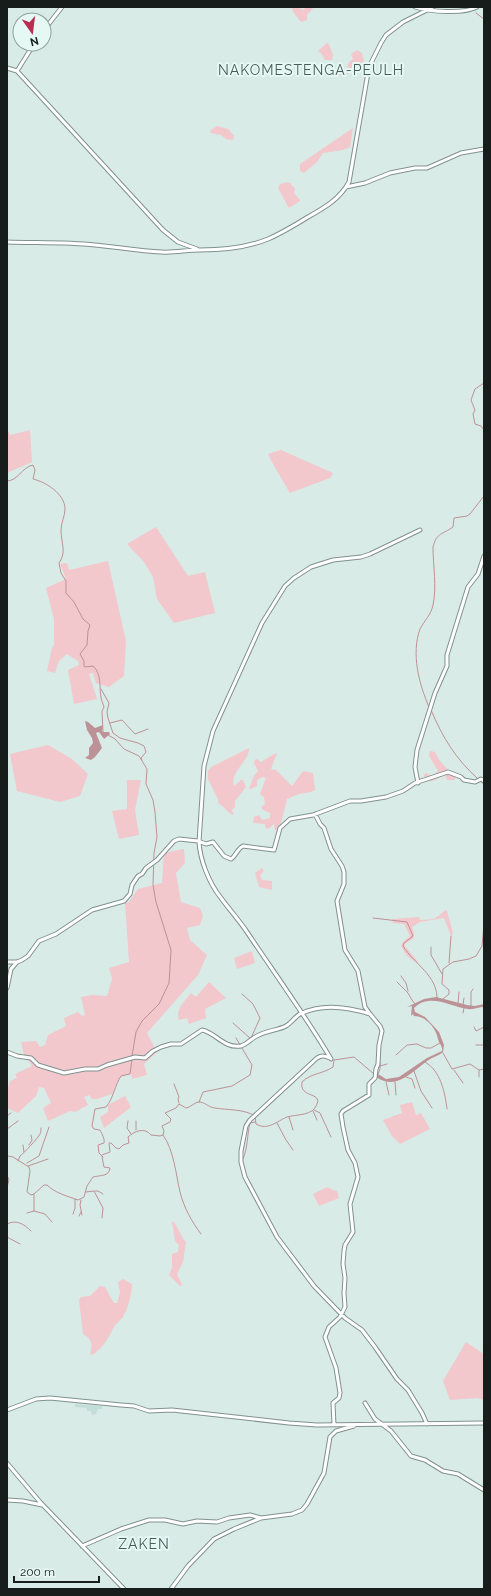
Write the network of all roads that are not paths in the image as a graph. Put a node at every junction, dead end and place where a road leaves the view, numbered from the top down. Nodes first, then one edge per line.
1 (62, 7) edge
2 (418, 7) edge
3 (433, 7) edge
4 (477, 7) edge
5 (426, 10) junction
6 (52, 20) edge
7 (29, 52) edge
8 (7, 68) edge
9 (17, 71) junction
10 (484, 149) edge
11 (346, 188) junction
12 (7, 242) edge
13 (201, 250) junction
14 (420, 530) dead end
15 (484, 556) edge
16 (484, 781) edge
17 (418, 782) junction
18 (315, 814) junction
19 (199, 842) junction
20 (7, 962) edge
21 (17, 962) junction
22 (7, 988) edge
23 (303, 1013) junction
24 (370, 1014) junction
25 (7, 1052) edge
26 (342, 1313) junction
27 (365, 1403) dead end
28 (7, 1410) edge
29 (484, 1423) edge
30 (382, 1424) junction
31 (427, 1424) junction
32 (334, 1425) junction
33 (358, 1425) junction
34 (7, 1463) edge
35 (484, 1490) edge
36 (7, 1500) edge
37 (44, 1506) junction
38 (261, 1518) junction
39 (82, 1546) junction
40 (124, 1589) edge
41 (171, 1589) edge

1 - 6 street
2 - 5 street
3 - 5 street
4 - 5 street
5 - 11 street
7 - 9 street
8 - 9 street
9 - 13 street
10 - 11 street
11 - 13 street
12 - 13 street
14 - 19 street
15 - 17 street
16 - 17 street
17 - 18 street
18 - 19 street
18 - 24 street
19 - 21 street
19 - 23 street
20 - 21 street
21 - 22 street
23 - 24 street
23 - 25 street
23 - 26 street
24 - 26 street
26 - 31 street
26 - 32 street
27 - 30 street
28 - 32 street
29 - 31 street
30 - 31 street
30 - 33 street
30 - 35 street
32 - 33 street
33 - 38 street
34 - 37 street
36 - 37 street
37 - 39 street
38 - 39 street
38 - 41 street
39 - 40 street

